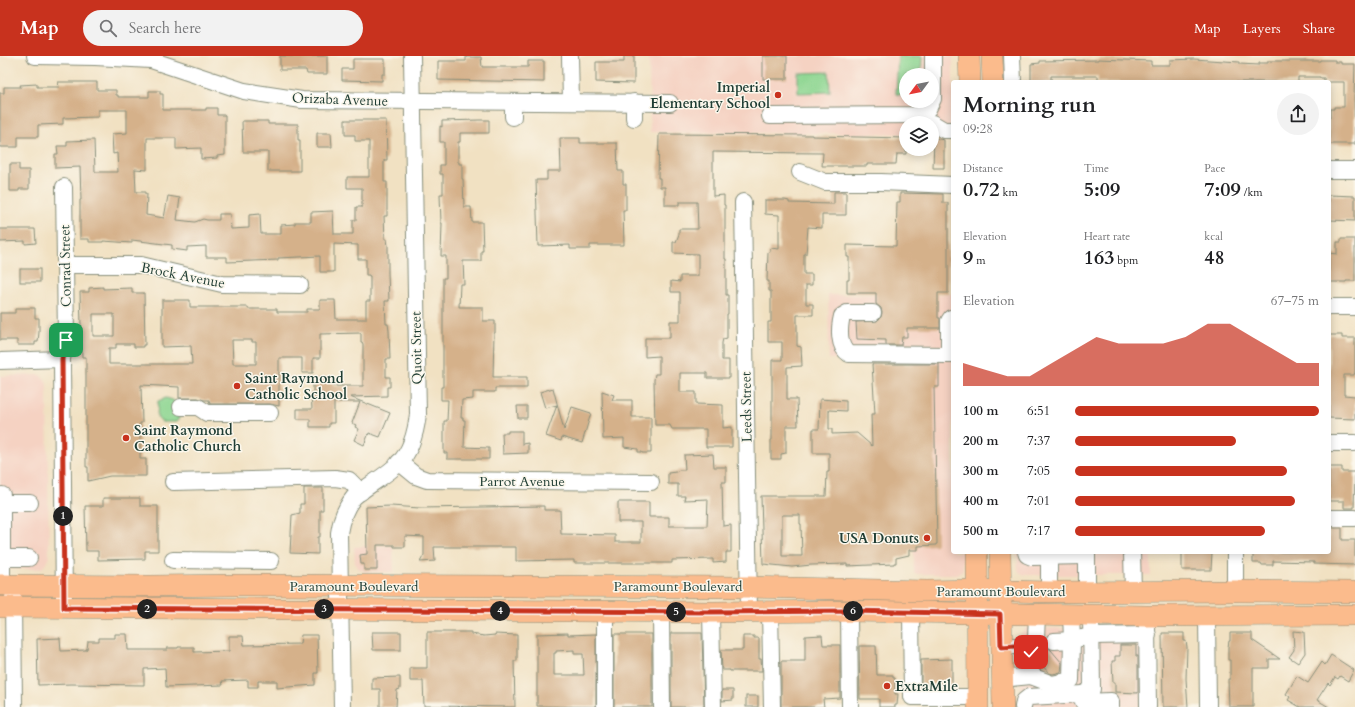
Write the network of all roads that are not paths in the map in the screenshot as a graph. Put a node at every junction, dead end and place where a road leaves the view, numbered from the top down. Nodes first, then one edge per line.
1 (35, 56) edge
2 (412, 56) edge
3 (570, 56) edge
4 (933, 56) edge
5 (969, 56) edge
6 (992, 56) edge
7 (1012, 56) edge
8 (970, 80) edge
9 (993, 80) edge
10 (1013, 80) edge
11 (412, 101) junction
12 (513, 102) junction
13 (571, 102) junction
14 (670, 103) dead end
15 (918, 115) joint
16 (770, 116) dead end
17 (513, 118) dead end
18 (939, 127) edge
19 (951, 130) edge
20 (1331, 170) edge
21 (1355, 170) edge
22 (800, 172) dead end
23 (951, 185) edge
24 (64, 187) dead end
25 (743, 202) dead end
26 (65, 265) junction
27 (300, 285) dead end
28 (1331, 307) edge
29 (1355, 308) edge
30 (873, 313) dead end
31 (951, 318) edge
32 (951, 355) edge
33 (62, 359) junction
34 (0, 361) edge
35 (181, 407) dead end
36 (270, 413) dead end
37 (1331, 443) edge
38 (1355, 443) edge
39 (399, 462) junction
40 (173, 482) dead end
41 (651, 482) dead end
42 (360, 492) junction
43 (30, 503) dead end
44 (1331, 518) edge
45 (1355, 518) edge
46 (977, 554) edge
47 (1000, 554) edge
48 (1027, 554) edge
49 (1087, 554) edge
50 (1132, 554) edge
51 (1236, 554) edge
52 (1049, 557) junction
53 (2, 558) junction
54 (29, 558) dead end
55 (173, 560) dead end
56 (236, 561) junction
57 (271, 561) dead end
58 (5, 585) edge
59 (236, 585) junction
60 (341, 585) junction
61 (64, 586) junction
62 (748, 587) junction
63 (977, 590) junction
64 (1000, 590) junction
65 (1236, 591) junction
66 (1049, 592) junction
67 (1087, 592) junction
68 (1133, 592) junction
69 (1355, 592) edge
70 (6, 608) edge
71 (64, 608) junction
72 (341, 610) junction
73 (849, 611) junction
74 (604, 612) junction
75 (661, 612) junction
76 (711, 612) junction
77 (749, 612) junction
78 (770, 612) junction
79 (911, 612) junction
80 (977, 613) junction
81 (1000, 614) junction
82 (1036, 614) junction
83 (1081, 614) junction
84 (1208, 615) junction
85 (1355, 615) edge
86 (1148, 625) junction
87 (1091, 636) junction
88 (1072, 640) junction
89 (1001, 647) junction
90 (1037, 651) junction
91 (1002, 678) junction
92 (1083, 701) edge
93 (978, 702) edge
94 (14, 707) edge
95 (342, 707) edge
96 (605, 707) edge
97 (662, 707) edge
98 (712, 707) edge
99 (772, 707) edge
100 (850, 707) edge
101 (1003, 707) edge
102 (1024, 707) edge
103 (1111, 707) edge
104 (1148, 707) edge
105 (1208, 707) edge

1 - 11 street, Orizaba Avenue
2 - 11 street, Quoit Street
3 - 13 street
4 - 15 street
5 - 8 main road
6 - 9 main road
7 - 10 street
11 - 12 street, Orizaba Avenue
11 - 39 street, Quoit Street
12 - 13 street, Orizaba Avenue
12 - 17 street
13 - 14 street, Orizaba Avenue
15 - 16 street
18 - 19 street
20 - 21 street
22 - 23 street
24 - 26 street, Conrad Street
25 - 62 street, Leeds Street
26 - 27 street, Brock Avenue
26 - 33 street, Conrad Street
28 - 29 street
30 - 32 street
31 - 32 street
33 - 34 street
33 - 61 street, Conrad Street
35 - 36 street
37 - 38 street
39 - 41 street, Parrot Avenue
39 - 42 street, Quoit Street
40 - 42 street
42 - 60 street, Quoit Street
43 - 53 street
44 - 45 street
46 - 63 main road
47 - 64 main road
48 - 52 street
49 - 52 street
49 - 67 street
50 - 68 street
51 - 65 street
52 - 66 street
53 - 54 street
53 - 58 street
55 - 56 street
56 - 57 street
56 - 59 street
58 - 61 main road, Paramount Boulevard
58 - 70 street
59 - 60 main road, Paramount Boulevard
59 - 61 main road, Paramount Boulevard
60 - 62 main road, Paramount Boulevard
60 - 72 street, Quoit Street
61 - 71 street, Conrad Street
62 - 63 main road, Paramount Boulevard
62 - 77 street, Leeds Street
63 - 64 main road, Paramount Boulevard
63 - 80 main road
64 - 66 main road, Paramount Boulevard
64 - 81 main road
65 - 68 main road, Paramount Boulevard
65 - 69 main road, Paramount Boulevard
66 - 67 main road, Paramount Boulevard
67 - 68 main road, Paramount Boulevard
70 - 71 main road, Paramount Boulevard
70 - 94 street
71 - 72 main road, Paramount Boulevard
72 - 74 main road, Paramount Boulevard
72 - 95 street, Quoit Street
73 - 78 main road, Paramount Boulevard
73 - 79 main road, Paramount Boulevard
73 - 100 street
74 - 75 main road, Paramount Boulevard
74 - 96 street
75 - 76 main road, Paramount Boulevard
75 - 97 street
76 - 77 main road, Paramount Boulevard
76 - 98 street
77 - 78 main road, Paramount Boulevard
78 - 99 street
79 - 80 main road, Paramount Boulevard
79 - 93 street
80 - 81 main road, Paramount Boulevard
80 - 93 main road
81 - 82 main road, Paramount Boulevard
81 - 89 main road
82 - 83 main road, Paramount Boulevard
82 - 90 street
83 - 86 main road, Paramount Boulevard
83 - 87 street
83 - 88 street
84 - 85 main road, Paramount Boulevard
84 - 86 main road, Paramount Boulevard
84 - 105 street
86 - 87 street
86 - 104 street
87 - 88 street
87 - 92 street
88 - 90 street
88 - 90 street
89 - 90 street
89 - 91 main road
90 - 91 street
91 - 101 main road
92 - 102 street
92 - 103 street

